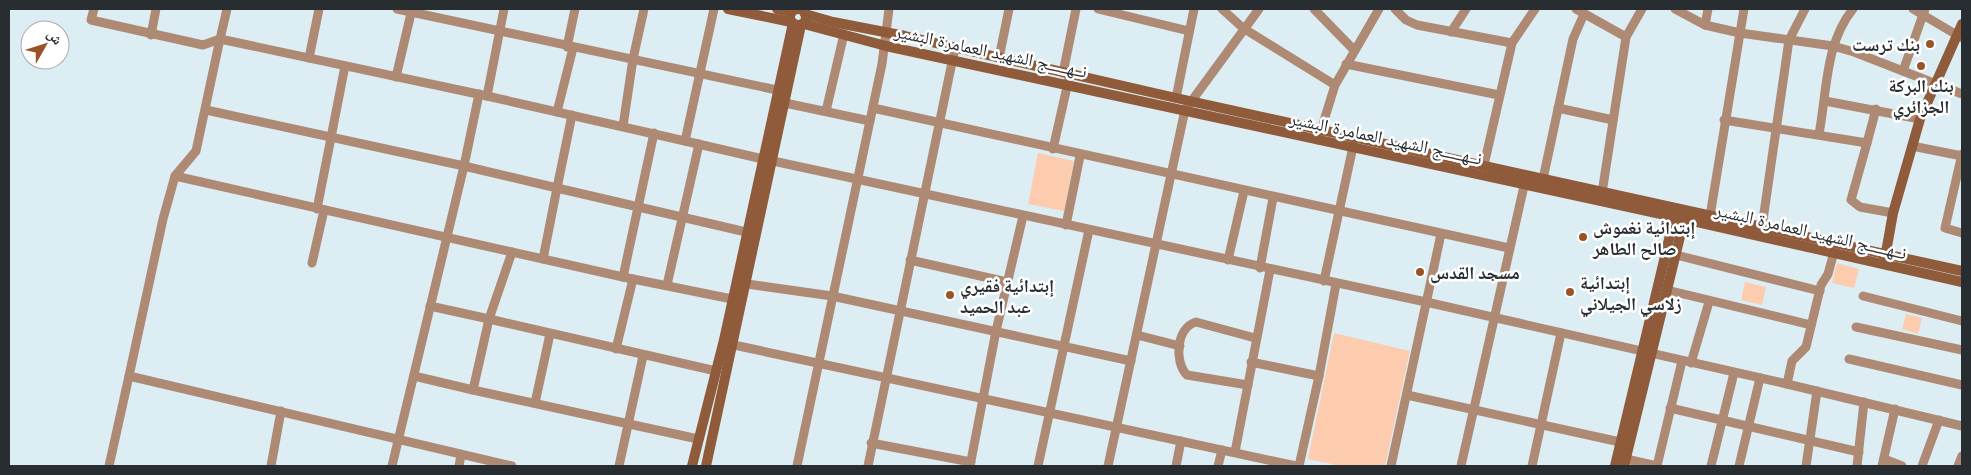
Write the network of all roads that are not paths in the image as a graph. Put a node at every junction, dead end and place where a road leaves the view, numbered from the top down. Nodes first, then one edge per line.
1 (94, 9) edge
2 (156, 9) edge
3 (227, 9) edge
4 (319, 9) edge
5 (397, 9) edge
6 (504, 9) edge
7 (575, 9) edge
8 (644, 9) edge
9 (714, 9) edge
10 (728, 9) edge
11 (777, 9) edge
12 (889, 9) edge
13 (1009, 9) edge
14 (1076, 9) edge
15 (1098, 9) edge
16 (1194, 9) edge
17 (1222, 9) edge
18 (1259, 9) edge
19 (1314, 9) edge
20 (1379, 9) edge
21 (1395, 9) edge
22 (1466, 9) edge
23 (1534, 9) edge
24 (1642, 9) edge
25 (1708, 9) edge
26 (1744, 9) edge
27 (1805, 9) edge
28 (1852, 9) edge
29 (1913, 9) edge
30 (412, 10) edge
31 (1680, 10) edge
32 (1580, 11) edge
33 (1924, 12) edge
34 (799, 16) edge
35 (1962, 24) edge
36 (1705, 25) junction
37 (1243, 28) junction
38 (500, 31) junction
39 (1189, 31) junction
40 (885, 32) junction
41 (1451, 32) junction
42 (1740, 33) junction
43 (844, 34) junction
44 (151, 35) junction
45 (1959, 37) edge
46 (1626, 38) junction
47 (220, 39) junction
48 (1789, 40) junction
49 (1512, 44) junction
50 (886, 46) junction
51 (1833, 46) junction
52 (570, 47) junction
53 (956, 48) junction
54 (1354, 50) junction
55 (309, 58) junction
56 (999, 58) junction
57 (632, 59) junction
58 (953, 60) junction
59 (1346, 64) junction
60 (345, 66) junction
61 (1903, 71) junction
62 (700, 74) junction
63 (396, 77) junction
64 (1067, 77) junction
65 (1935, 84) junction
66 (1335, 85) junction
67 (777, 90) junction
68 (1962, 94) edge
69 (483, 95) junction
70 (1499, 95) junction
71 (1176, 98) junction
72 (1825, 102) junction
73 (785, 103) junction
74 (1188, 105) junction
75 (873, 108) junction
76 (1558, 108) junction
77 (206, 110) junction
78 (1876, 110) junction
79 (557, 112) junction
80 (826, 112) junction
81 (572, 115) junction
82 (1920, 119) junction
83 (1614, 120) junction
84 (1724, 120) junction
85 (870, 121) junction
86 (939, 124) junction
87 (623, 126) junction
88 (1776, 128) junction
89 (654, 133) junction
90 (1819, 134) junction
91 (1319, 135) junction
92 (331, 136) junction
93 (685, 141) junction
94 (1354, 142) junction
95 (1867, 143) junction
96 (699, 144) junction
97 (1912, 146) junction
98 (1053, 149) junction
99 (1962, 155) edge
100 (1080, 156) junction
101 (768, 160) junction
102 (1484, 164) junction
103 (464, 166) junction
104 (1170, 175) junction
105 (175, 176) junction
106 (856, 178) junction
107 (1544, 179) junction
108 (1525, 180) junction
109 (557, 188) junction
110 (1244, 191) junction
111 (1602, 193) junction
112 (924, 194) junction
113 (1953, 194) junction
114 (1962, 196) edge
115 (1273, 198) junction
116 (639, 207) junction
117 (320, 209) junction
118 (1340, 213) junction
119 (1893, 213) junction
120 (1680, 214) junction
121 (1023, 216) junction
122 (1710, 216) junction
123 (683, 217) junction
124 (1066, 225) junction
125 (1762, 227) junction
126 (1089, 230) junction
127 (746, 232) junction
128 (1962, 233) edge
129 (1441, 234) junction
130 (448, 238) junction
131 (1157, 244) junction
132 (1509, 248) junction
133 (512, 252) junction
134 (1834, 252) junction
135 (1886, 253) junction
136 (1676, 255) junction
137 (543, 259) junction
138 (910, 260) junction
139 (1228, 260) junction
140 (312, 263) dead end
141 (1883, 263) junction
142 (1260, 268) junction
143 (1270, 270) junction
144 (1962, 271) edge
145 (623, 277) junction
146 (633, 279) junction
147 (1324, 281) junction
148 (1007, 282) junction
149 (1962, 282) edge
150 (747, 284) junction
151 (1336, 284) junction
152 (667, 285) junction
153 (1667, 290) junction
154 (1820, 291) junction
155 (832, 296) junction
156 (1863, 296) dead end
157 (732, 299) junction
158 (1426, 302) junction
159 (1709, 302) junction
160 (430, 306) junction
161 (900, 312) junction
162 (1494, 318) junction
163 (489, 319) junction
164 (1962, 321) edge
165 (1811, 326) junction
166 (1856, 327) dead end
167 (996, 331) junction
168 (1561, 333) junction
169 (550, 334) junction
170 (1137, 335) junction
171 (1255, 338) junction
172 (734, 345) junction
173 (1063, 346) junction
174 (1180, 346) junction
175 (616, 349) junction
176 (1962, 350) edge
177 (1646, 352) junction
178 (643, 356) junction
179 (1849, 359) dead end
180 (1131, 360) junction
181 (1682, 361) junction
182 (1251, 362) junction
183 (1691, 363) junction
184 (820, 365) junction
185 (716, 371) junction
186 (1734, 372) junction
187 (129, 376) junction
188 (414, 376) junction
189 (1319, 376) junction
190 (884, 377) junction
191 (1760, 378) junction
192 (1787, 384) junction
193 (1248, 385) junction
194 (1962, 385) edge
195 (473, 390) junction
196 (1817, 391) junction
197 (1407, 395) junction
198 (982, 398) junction
199 (1864, 402) junction
200 (535, 403) junction
201 (1670, 408) junction
202 (1473, 410) junction
203 (1895, 410) junction
204 (281, 411) junction
205 (1050, 413) junction
206 (1939, 420) junction
207 (1723, 421) junction
208 (628, 423) junction
209 (1541, 425) junction
210 (1962, 426) edge
211 (1116, 427) junction
212 (1749, 427) junction
213 (698, 438) junction
214 (398, 439) junction
215 (1182, 441) junction
216 (1810, 441) junction
217 (1620, 442) junction
218 (871, 443) junction
219 (1222, 450) junction
220 (1235, 452) junction
221 (1859, 452) junction
222 (461, 455) junction
223 (1962, 456) edge
224 (1625, 462) edge
225 (1883, 462) edge
226 (970, 464) edge
227 (109, 466) edge
228 (271, 466) edge
229 (392, 466) edge
230 (459, 466) edge
231 (512, 466) edge
232 (619, 466) edge
233 (692, 466) edge
234 (706, 466) edge
235 (797, 466) edge
236 (868, 466) edge
237 (1038, 466) edge
238 (1108, 466) edge
239 (1176, 466) edge
240 (1218, 466) edge
241 (1297, 466) edge
242 (1391, 466) edge
243 (1462, 466) edge
244 (1532, 466) edge
245 (1615, 466) edge
246 (1657, 466) edge
247 (1711, 466) edge
248 (1739, 466) edge
249 (1806, 466) edge
250 (1857, 466) edge
251 (1902, 466) edge
252 (1922, 466) edge
253 (1958, 466) edge

1 - 44 street
2 - 44 street
3 - 47 street
4 - 55 street
5 - 30 street
6 - 38 street
7 - 52 street
8 - 57 street
9 - 62 street
10 - 34 main road
11 - 34 main road
12 - 40 street
13 - 56 street
14 - 64 street
15 - 39 street
16 - 39 street
17 - 37 street
18 - 37 street
19 - 54 street
20 - 54 street
21 - 41 street
22 - 41 street
23 - 49 street
24 - 46 street
25 - 36 street
26 - 42 street
27 - 48 street
28 - 51 street
29 - 33 street
30 - 38 street
30 - 63 street
31 - 36 street
32 - 46 street
32 - 76 street
33 - 45 street
33 - 61 street
34 - 40 main road
34 - 43 main road, نــهـــــج الشهيد العمامرة البشير
34 - 67 main road
34 - 73 main road
35 - 45 main road
36 - 42 street
37 - 66 street
37 - 74 street
38 - 52 street
38 - 69 street
39 - 71 street
40 - 50 street
40 - 53 main road
41 - 49 street
42 - 48 street
42 - 84 street
43 - 50 main road, نــهـــــج الشهيد العمامرة البشير
43 - 80 street
44 - 47 street
45 - 65 main road
46 - 83 street
47 - 55 street
47 - 77 street
48 - 51 street
48 - 88 street
49 - 70 street
50 - 58 main road, نــهـــــج الشهيد العمامرة البشير
50 - 75 street
51 - 61 street
51 - 72 street
52 - 57 street
52 - 79 street
53 - 56 main road
53 - 58 street
54 - 59 street
55 - 60 street
56 - 64 main road
57 - 62 street
57 - 87 street
58 - 64 main road, نــهـــــج الشهيد العمامرة البشير
58 - 86 street
59 - 66 street
59 - 70 street
60 - 63 street
60 - 92 street
61 - 65 street
62 - 67 street
62 - 93 street
63 - 69 street
64 - 71 main road, نــهـــــج الشهيد العمامرة البشير
64 - 74 main road, نــهـــــج الشهيد العمامرة البشير
64 - 98 street
65 - 68 street
65 - 82 main road
66 - 91 street
67 - 101 main road
69 - 79 street
69 - 103 street
70 - 102 street
71 - 74 main road, نــهـــــج الشهيد العمامرة البشير
72 - 78 street
72 - 90 street
73 - 80 street
73 - 101 main road
74 - 91 main road, نــهـــــج الشهيد العمامرة البشير
74 - 104 street
75 - 85 street
75 - 86 street
76 - 83 street
76 - 107 street
77 - 92 street
77 - 105 street
78 - 82 street
78 - 95 street
79 - 81 street
80 - 85 street
81 - 87 street
81 - 109 street
82 - 97 main road
83 - 111 street
84 - 88 street
84 - 122 street
85 - 106 street
86 - 98 street
86 - 112 street
87 - 89 street
88 - 90 street
88 - 125 street
89 - 93 street
89 - 116 street
90 - 95 street
91 - 94 main road, نــهـــــج الشهيد العمامرة البشير
92 - 103 street
92 - 117 street
93 - 96 street
94 - 102 main road, نــهـــــج الشهيد العمامرة البشير
94 - 108 main road, نــهـــــج الشهيد العمامرة البشير
94 - 118 street
95 - 119 street
96 - 101 street
96 - 123 street
97 - 99 street
97 - 119 main road
98 - 100 street
99 - 113 street
100 - 104 street
100 - 124 street
101 - 106 street
101 - 127 main road
101 - 150 main road
102 - 108 main road, نــهـــــج الشهيد العمامرة البشير
103 - 109 street
103 - 130 street
104 - 110 street
104 - 131 street
105 - 117 street
105 - 187 street
106 - 112 street
106 - 155 street
107 - 108 main road, نــهـــــج الشهيد العمامرة البشير
107 - 111 main road, نــهـــــج الشهيد العمامرة البشير
108 - 120 main road, نــهـــــج الشهيد العمامرة البشير
108 - 132 street
109 - 116 street
109 - 137 street
110 - 115 street
110 - 139 street
111 - 120 main road, نــهـــــج الشهيد العمامرة البشير
112 - 121 street
112 - 138 street
113 - 114 street
113 - 128 street
115 - 118 street
115 - 142 street
116 - 123 street
116 - 145 street
117 - 130 street
117 - 140 street
118 - 129 street
118 - 147 street
119 - 135 main road
120 - 122 main road, نــهـــــج الشهيد العمامرة البشير
120 - 134 main road, نــهـــــج الشهيد العمامرة البشير
120 - 136 main road
120 - 177 main road
121 - 124 street
121 - 148 street
122 - 125 main road, نــهـــــج الشهيد العمامرة البشير
123 - 127 street
123 - 152 street
124 - 126 street
125 - 135 main road, نــهـــــج الشهيد العمامرة البشير
126 - 131 street
126 - 173 street
127 - 157 main road
129 - 132 street
129 - 158 street
130 - 133 street
130 - 160 street
131 - 139 street
131 - 170 street
132 - 162 street
133 - 137 street
133 - 163 street
134 - 141 main road, نــهـــــج الشهيد العمامرة البشير
134 - 154 street
135 - 141 main road
135 - 144 main road, نــهـــــج الشهيد العمامرة البشير
136 - 153 main road
136 - 154 street
137 - 145 street
138 - 148 street
138 - 161 street
139 - 142 street
141 - 149 main road, نــهـــــج الشهيد العمامرة البشير
142 - 143 street
143 - 147 street
143 - 171 street
145 - 146 street
146 - 152 street
146 - 175 street
147 - 151 street
148 - 167 street
150 - 155 street
150 - 172 main road
151 - 158 street
151 - 189 street
152 - 157 street
153 - 159 street
153 - 177 main road
154 - 165 street
155 - 161 street
155 - 184 street
156 - 164 street
157 - 185 main road
158 - 162 street
158 - 197 street
159 - 165 street
159 - 183 street
160 - 163 street
160 - 188 street
161 - 167 street
161 - 190 street
162 - 168 street
162 - 202 street
163 - 169 street
163 - 195 street
165 - 192 street
166 - 176 street
167 - 173 street
167 - 198 street
168 - 177 street
168 - 209 street
169 - 175 street
169 - 200 street
170 - 174 street
170 - 180 street
171 - 174 street
171 - 182 street
172 - 184 street
172 - 234 main road
173 - 180 street
173 - 205 street
174 - 193 street
175 - 178 street
177 - 181 street
177 - 217 main road
177 - 224 main road
178 - 185 street
178 - 208 street
179 - 194 street
180 - 211 street
181 - 183 street
181 - 201 street
182 - 189 street
182 - 193 street
183 - 186 street
184 - 190 street
184 - 235 street
185 - 213 main road
186 - 191 street
186 - 207 street
187 - 204 street
187 - 227 street
188 - 195 street
188 - 214 street
189 - 241 street
190 - 198 street
190 - 218 street
191 - 192 street
191 - 212 street
192 - 196 street
193 - 220 street
195 - 200 street
196 - 199 street
196 - 216 street
197 - 202 street
197 - 242 street
198 - 205 street
198 - 226 street
199 - 203 street
199 - 221 street
200 - 208 street
201 - 207 street
201 - 246 street
202 - 209 street
202 - 243 street
203 - 206 street
203 - 225 street
204 - 214 street
204 - 228 street
205 - 211 street
205 - 237 street
206 - 210 street
206 - 252 street
207 - 212 street
207 - 247 street
208 - 213 street
208 - 232 street
209 - 217 street
209 - 244 street
211 - 215 street
211 - 238 street
212 - 216 street
212 - 248 street
213 - 233 main road
214 - 222 street
214 - 229 street
215 - 219 street
215 - 239 street
216 - 221 street
216 - 249 street
217 - 245 main road
218 - 226 street
218 - 236 street
219 - 220 street
219 - 240 street
220 - 241 street
221 - 250 street
222 - 230 street
222 - 231 street
223 - 253 street
224 - 246 street
225 - 251 street

